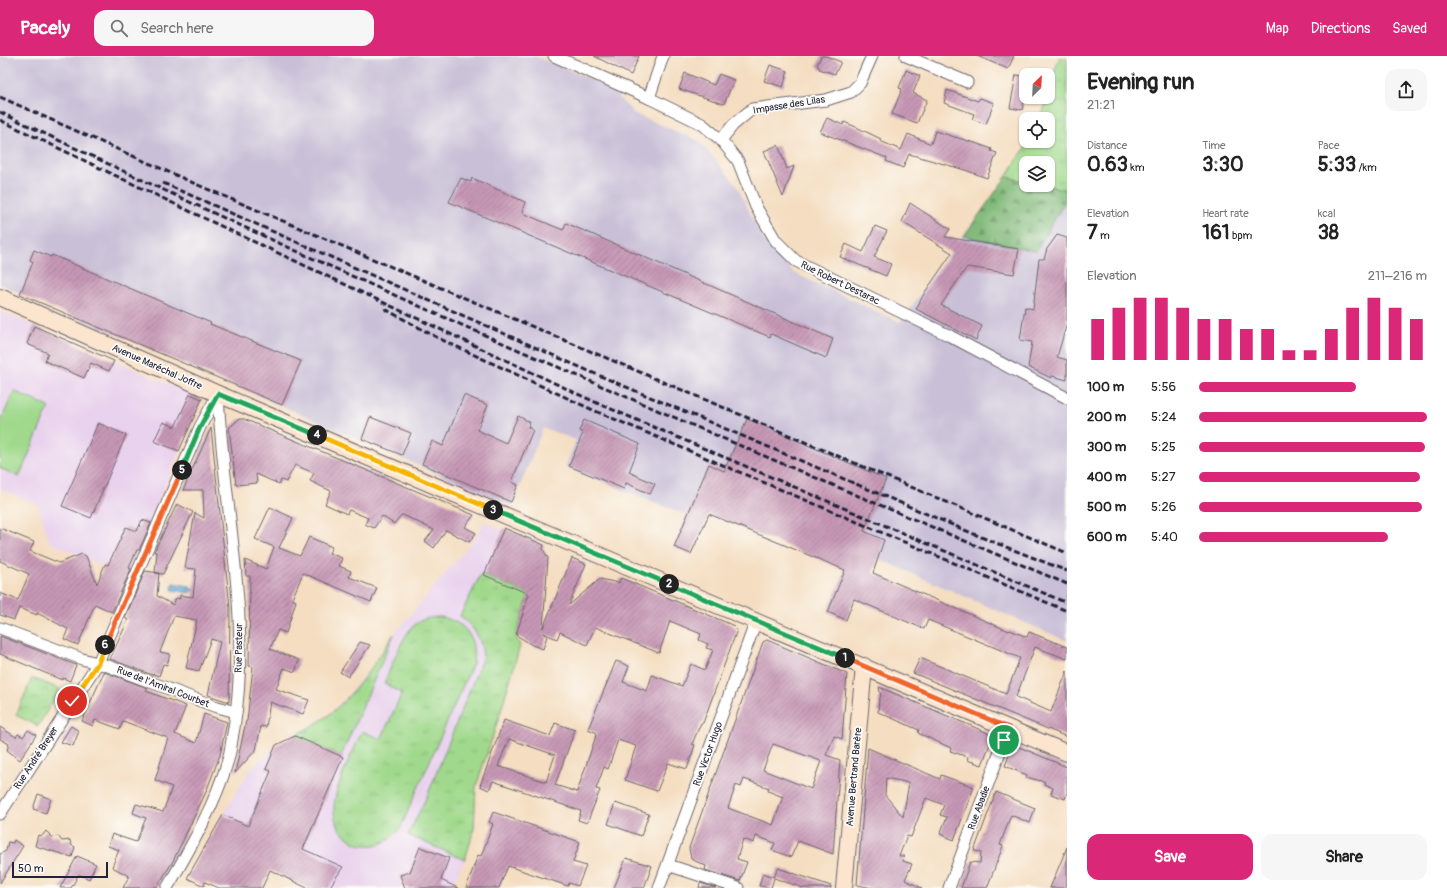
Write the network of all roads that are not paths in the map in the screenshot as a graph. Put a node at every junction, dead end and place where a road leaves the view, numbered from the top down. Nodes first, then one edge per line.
1 (554, 56) edge
2 (663, 56) edge
3 (872, 56) edge
4 (906, 56) edge
5 (967, 82) dead end
6 (649, 98) junction
7 (721, 140) junction
8 (0, 297) edge
9 (218, 394) junction
10 (1067, 398) edge
11 (756, 621) junction
12 (0, 628) edge
13 (98, 663) junction
14 (864, 666) junction
15 (236, 712) junction
16 (1009, 728) junction
17 (1067, 753) edge
18 (0, 814) edge
19 (668, 865) junction
20 (167, 888) edge
21 (659, 888) edge
22 (738, 888) edge
23 (844, 888) edge
24 (950, 888) edge

1 - 6 street, Rue Robert Destarac
2 - 6 street
3 - 7 street, Impasse des Lilas
4 - 5 street
6 - 7 street, Rue Robert Destarac
7 - 10 street, Rue Robert Destarac
8 - 9 main road, Avenue Maréchal Joffre
9 - 11 main road, Avenue Maréchal Joffre
9 - 13 street, Rue André Breyer
9 - 15 street, Rue Pasteur
11 - 14 main road, Avenue Maréchal Joffre
11 - 19 street, Rue Victor Hugo
12 - 13 street, Rue de l'Amiral Courbet
13 - 15 street, Rue de l'Amiral Courbet
13 - 18 street, Rue André Breyer
14 - 16 main road, Avenue Maréchal Joffre
14 - 23 main road, Avenue Bertrand Barère
15 - 20 street, Rue Pasteur
16 - 17 main road, Avenue Maréchal Joffre
16 - 24 street, Rue Abadie
19 - 21 street, Rue Victor Hugo
19 - 22 street

